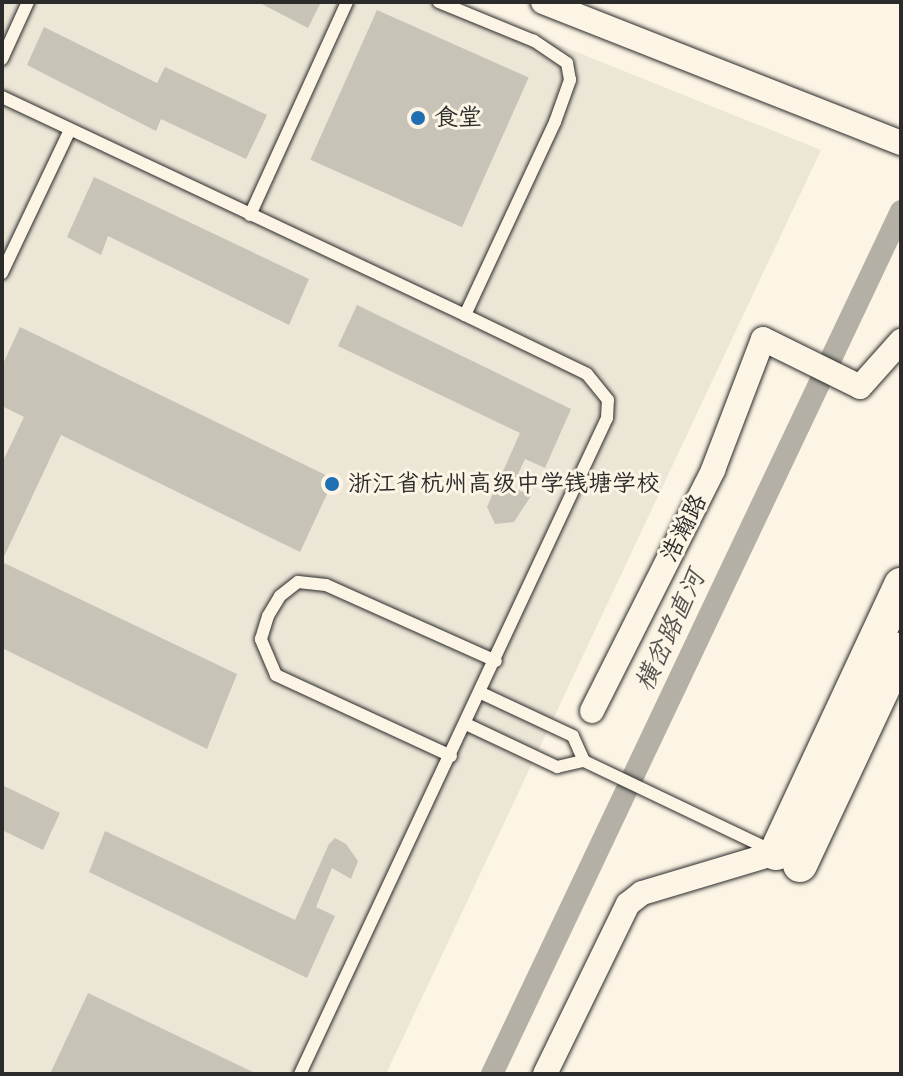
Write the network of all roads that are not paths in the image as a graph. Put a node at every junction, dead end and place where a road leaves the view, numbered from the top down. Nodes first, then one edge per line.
1 (28, 2) edge
2 (347, 2) edge
3 (439, 2) edge
4 (543, 2) edge
5 (2, 59) edge
6 (2, 97) edge
7 (70, 130) junction
8 (901, 143) edge
9 (250, 215) junction
10 (2, 273) edge
11 (465, 315) junction
12 (901, 341) edge
13 (901, 585) edge
14 (901, 649) edge
15 (496, 661) junction
16 (481, 693) junction
17 (592, 711) dead end
18 (466, 724) junction
19 (451, 756) junction
20 (584, 761) junction
21 (788, 859) junction
22 (300, 1074) edge
23 (545, 1074) edge

1 - 5 lane
2 - 9 lane
3 - 11 lane
4 - 8 street
6 - 7 lane
7 - 9 lane
7 - 10 lane
9 - 11 lane
11 - 15 lane
12 - 17 street, 浩瀚路
13 - 21 street
14 - 21 street
15 - 16 lane
15 - 19 lane
16 - 18 lane
16 - 20 lane
18 - 19 lane
18 - 20 lane
19 - 22 lane
20 - 21 lane
21 - 23 street

